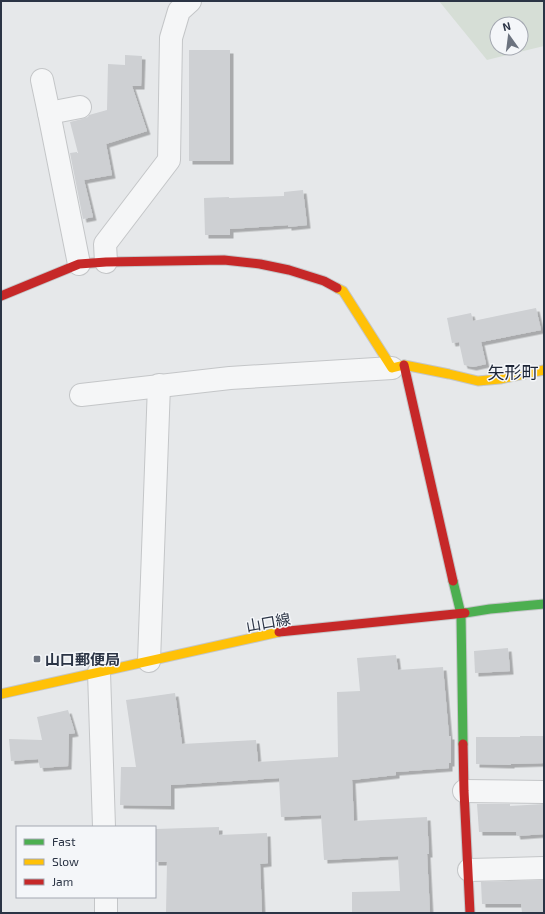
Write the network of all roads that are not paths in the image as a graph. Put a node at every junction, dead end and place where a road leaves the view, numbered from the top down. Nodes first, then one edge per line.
1 (190, 1) edge
2 (42, 80) dead end
3 (80, 107) dead end
4 (49, 112) junction
5 (106, 262) junction
6 (79, 264) junction
7 (1, 296) edge
8 (398, 367) junction
9 (544, 370) edge
10 (159, 386) junction
11 (81, 395) dead end
12 (544, 604) edge
13 (461, 614) junction
14 (149, 661) junction
15 (99, 672) junction
16 (1, 694) edge
17 (464, 791) junction
18 (544, 792) edge
19 (104, 826) edge
20 (544, 868) edge
21 (468, 870) junction
22 (106, 898) edge
23 (106, 913) edge
24 (470, 913) edge

1 - 5 street
2 - 4 street
3 - 4 street
4 - 6 street
5 - 6 street
5 - 8 street
6 - 7 street
8 - 9 street
8 - 10 street
8 - 13 street
10 - 11 street
10 - 14 street
12 - 13 street, 山口線
13 - 14 street, 山口線
13 - 17 street
14 - 15 street, 山口線
15 - 16 street, 山口線
15 - 19 street
17 - 18 street
17 - 21 street
20 - 21 street
21 - 24 street
22 - 23 street

